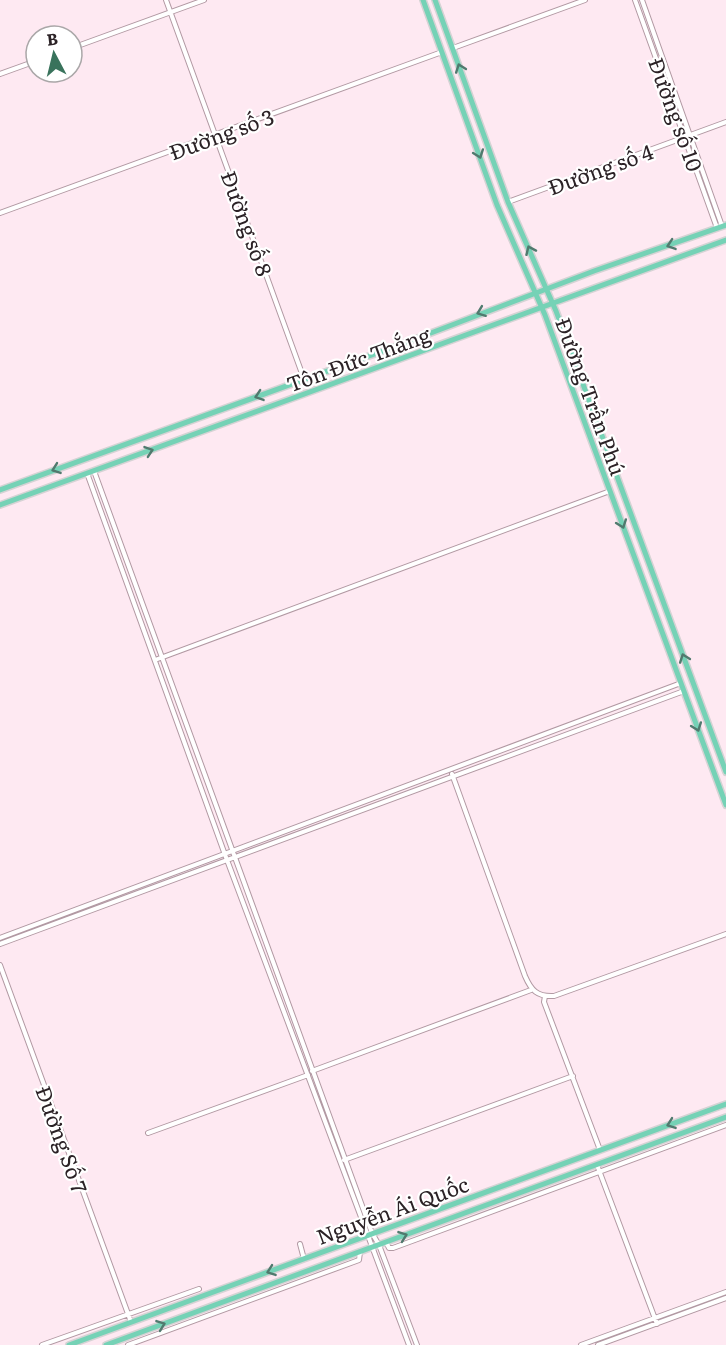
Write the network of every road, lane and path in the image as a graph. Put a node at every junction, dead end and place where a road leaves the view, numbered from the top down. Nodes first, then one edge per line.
1 (166, 0) edge
2 (204, 0) edge
3 (423, 0) edge
4 (435, 0) edge
5 (585, 0) edge
6 (635, 0) edge
7 (642, 0) edge
8 (171, 12) junction
9 (84, 44) edge
10 (453, 48) junction
11 (442, 52) junction
12 (24, 65) edge
13 (0, 74) edge
14 (726, 122) edge
15 (216, 135) junction
16 (688, 136) junction
17 (508, 202) junction
18 (497, 206) junction
19 (0, 213) edge
20 (719, 227) edge
21 (726, 240) edge
22 (717, 243) junction
23 (547, 288) junction
24 (536, 292) junction
25 (553, 304) junction
26 (542, 308) junction
27 (402, 344) junction
28 (407, 358) junction
29 (304, 379) junction
30 (278, 389) junction
31 (284, 403) junction
32 (608, 450) junction
33 (597, 454) junction
34 (89, 457) junction
35 (82, 459) junction
36 (94, 471) junction
37 (87, 473) junction
38 (621, 487) junction
39 (0, 490) edge
40 (610, 491) junction
41 (0, 505) edge
42 (131, 573) junction
43 (124, 575) junction
44 (161, 658) junction
45 (155, 660) junction
46 (691, 678) junction
47 (681, 683) junction
48 (694, 686) junction
49 (684, 691) junction
50 (570, 724) junction
51 (573, 731) junction
52 (198, 756) junction
53 (190, 759) junction
54 (450, 769) junction
55 (726, 772) edge
56 (452, 776) junction
57 (726, 806) edge
58 (344, 808) junction
59 (346, 815) junction
60 (232, 850) junction
61 (224, 852) junction
62 (234, 857) junction
63 (227, 859) junction
64 (726, 934) edge
65 (0, 938) edge
66 (0, 944) edge
67 (0, 965) edge
68 (531, 990) junction
69 (545, 996) junction
70 (309, 1072) junction
71 (573, 1076) junction
72 (726, 1104) edge
73 (726, 1117) edge
74 (726, 1125) edge
75 (148, 1133) dead end
76 (600, 1150) junction
77 (343, 1160) junction
78 (597, 1165) junction
79 (600, 1172) junction
80 (369, 1235) junction
81 (300, 1244) dead end
82 (379, 1244) junction
83 (360, 1252) junction
84 (304, 1258) junction
85 (200, 1289) dead end
86 (726, 1292) edge
87 (726, 1298) edge
88 (128, 1314) junction
89 (655, 1318) junction
90 (131, 1322) junction
91 (657, 1324) junction
92 (42, 1345) edge
93 (69, 1345) edge
94 (106, 1345) edge
95 (128, 1345) edge
96 (409, 1345) edge
97 (417, 1345) edge
98 (581, 1345) edge
99 (598, 1345) edge

1 - 8 street, Đường số 8
2 - 8 street
3 - 11 main road, Đường Trần Phú
4 - 10 main road, Đường Trần Phú
5 - 10 street
6 - 16 street, Đường số 10
7 - 16 street, Đường số 10
8 - 9 street
8 - 15 street, Đường số 8
10 - 11 main road
17 -> 10 main road, Đường Trần Phú
11 - 15 street, Đường số 3
11 -> 18 main road, Đường Trần Phú
12 - 13 street
14 - 16 street, Đường số 4
15 - 19 street, Đường số 3
15 - 29 street, Đường số 8
16 - 17 street, Đường số 4
16 - 20 street, Đường số 10
17 - 18 main road
23 -> 17 main road, Đường Trần Phú
18 - 24 main road, Đường Trần Phú
20 - 22 main road
20 -> 23 main road, Tôn Đức Thắng
21 - 22 main road, Tôn Đức Thắng
22 - 25 main road, Tôn Đức Thắng
23 - 24 main road, Tôn Đức Thắng
23 - 25 main road, Đường Trần Phú
24 - 26 main road, Đường Trần Phú
24 -> 27 main road, Tôn Đức Thắng
25 - 26 main road, Tôn Đức Thắng
25 - 32 main road, Đường Trần Phú
26 - 28 main road, Tôn Đức Thắng
26 - 33 main road, Đường Trần Phú
27 - 28 main road
27 - 29 main road, Tôn Đức Thắng
28 - 31 main road, Tôn Đức Thắng
29 - 30 main road, Tôn Đức Thắng
30 - 31 main road
30 -> 34 main road, Tôn Đức Thắng
36 -> 31 main road, Tôn Đức Thắng
32 - 33 main road
32 - 38 main road, Đường Trần Phú
33 - 40 main road, Đường Trần Phú
34 - 35 main road, Tôn Đức Thắng
34 - 36 main road
35 - 37 main road
35 -> 39 main road, Tôn Đức Thắng
36 - 37 main road, Tôn Đức Thắng
36 - 42 street
37 - 41 main road, Tôn Đức Thắng
37 - 43 street
38 - 40 main road
46 -> 38 main road, Đường Trần Phú
40 - 44 street
40 -> 47 main road, Đường Trần Phú
42 - 43 street
42 - 44 street
43 - 45 street
44 - 45 street
44 - 52 street
45 - 53 street
46 - 47 main road
46 - 48 main road, Đường Trần Phú
47 - 49 main road, Đường Trần Phú
47 - 50 street
48 - 49 main road
48 - 55 main road, Đường Trần Phú
49 - 51 street
49 -> 57 main road, Đường Trần Phú
50 - 51 street
50 - 54 street
51 - 56 street
52 - 53 street
52 - 60 street
53 - 61 street
54 - 56 street
54 - 58 street
56 - 59 street
56 - 68 street
58 - 59 street
58 - 60 street
59 - 62 street
60 - 61 street
60 - 62 street
61 - 63 street
61 - 65 street
62 - 63 street
62 - 70 street
63 - 66 street
63 - 70 street
64 - 69 street
67 - 88 street, Đường Số 7
68 - 69 street
68 - 70 street
69 - 71 street
70 - 75 street
70 - 77 street
71 - 76 street
71 - 77 street
72 -> 76 main road, Nguyễn Ái Quốc
73 - 78 main road, Nguyễn Ái Quốc
74 - 79 street
76 - 80 main road, Nguyễn Ái Quốc
77 - 80 street
78 - 79 street
82 -> 78 main road, Nguyễn Ái Quốc
79 - 82 street
79 - 89 street
80 - 82 street
80 - 84 main road, Nguyễn Ái Quốc
81 - 84 street
82 - 83 main road, Nguyễn Ái Quốc
82 - 96 street
82 - 97 street
94 -> 83 main road, Nguyễn Ái Quốc
83 - 95 street
84 -> 90 main road, Nguyễn Ái Quốc
85 - 88 street
86 - 89 street
87 - 91 street
88 - 90 street, Đường Số 7
88 - 92 street
89 - 91 street
89 - 98 street
90 - 93 main road, Nguyễn Ái Quốc
91 - 99 street

